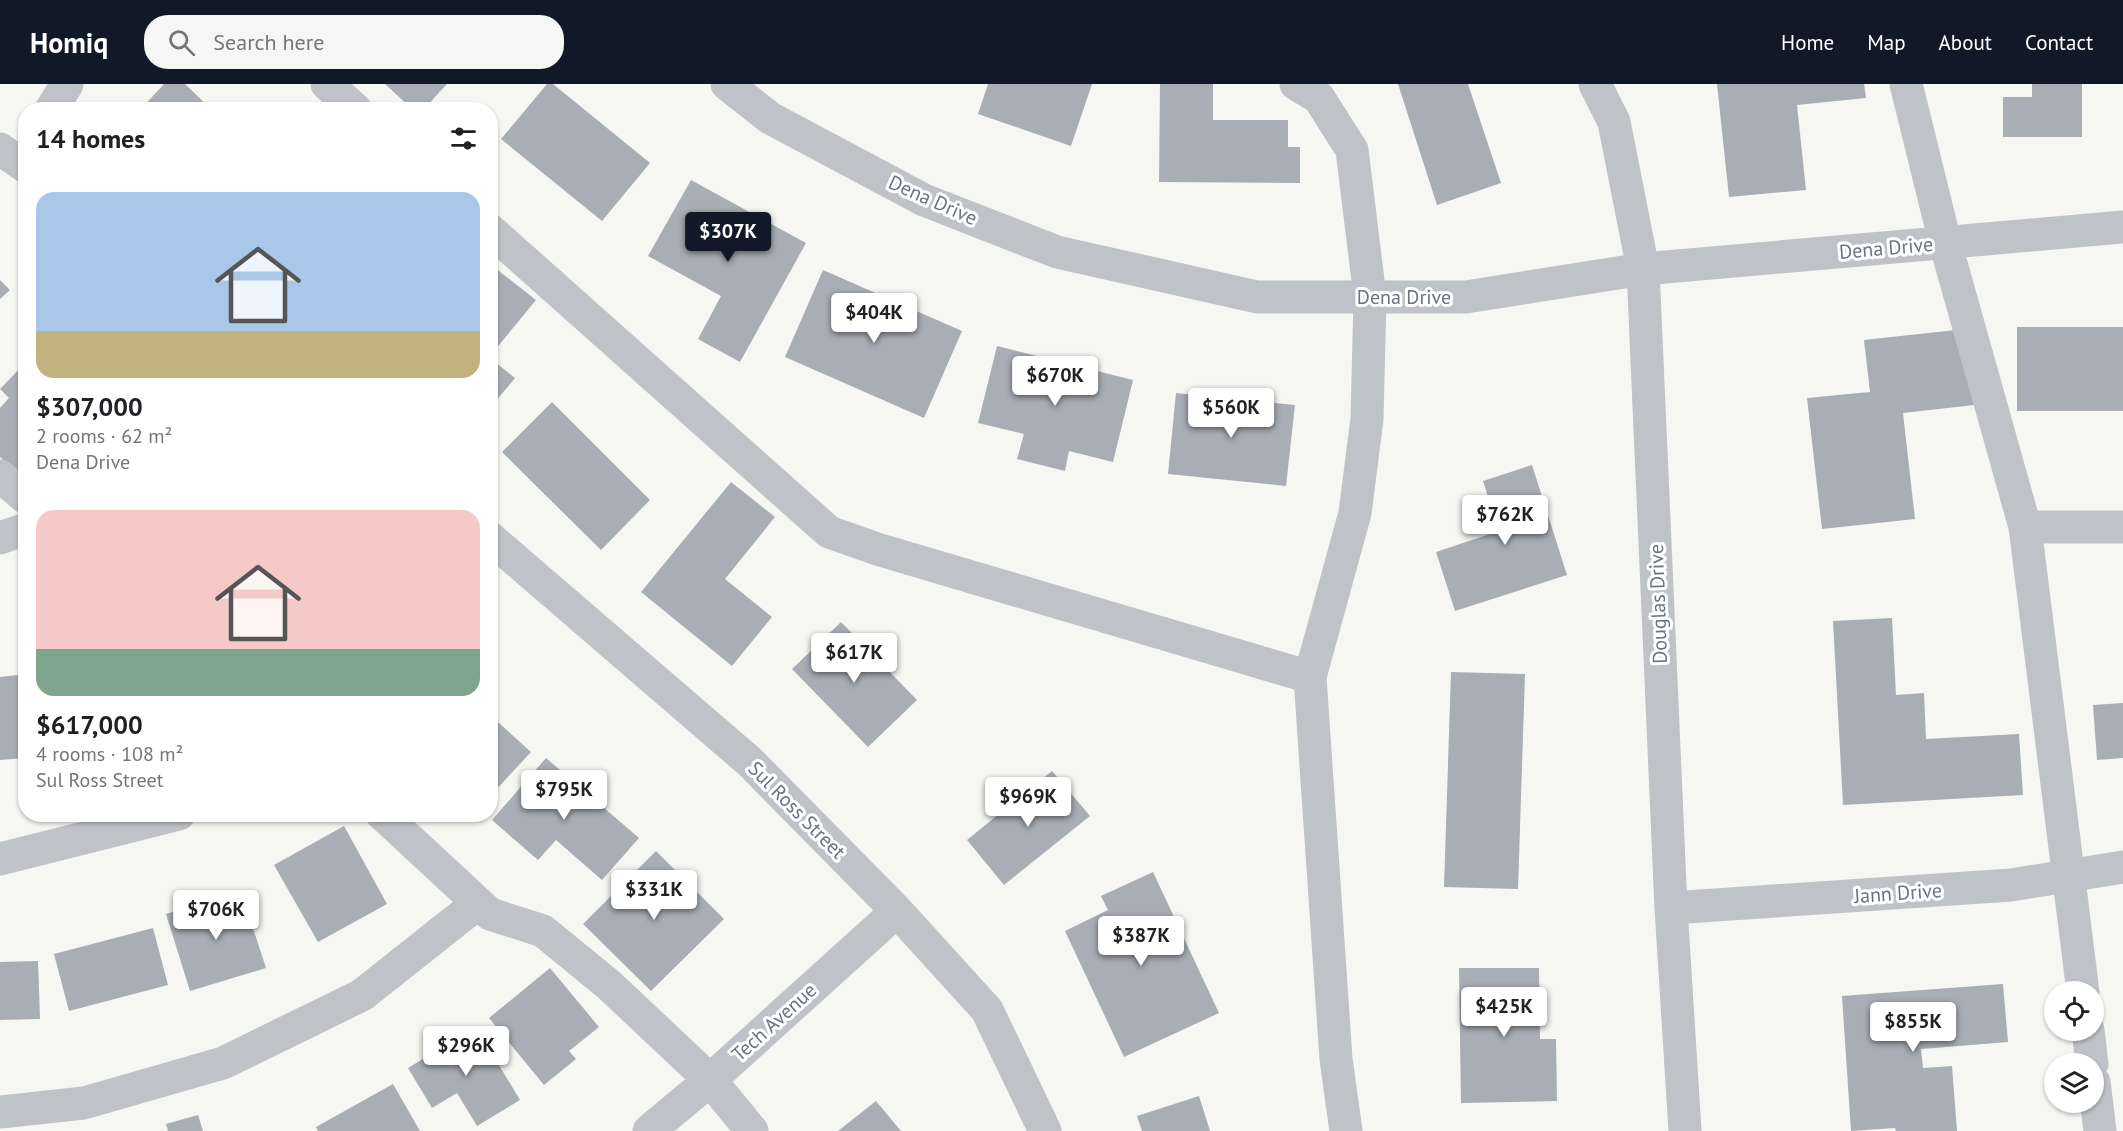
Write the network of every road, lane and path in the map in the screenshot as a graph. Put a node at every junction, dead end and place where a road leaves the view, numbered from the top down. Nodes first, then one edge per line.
1 (67, 84) edge
2 (327, 84) edge
3 (727, 84) edge
4 (1296, 84) edge
5 (1595, 84) edge
6 (1906, 84) edge
7 (56, 102) edge
8 (347, 102) edge
9 (2123, 227) edge
10 (498, 237) edge
11 (1945, 242) junction
12 (1644, 268) junction
13 (1370, 297) junction
14 (0, 476) edge
15 (18, 491) edge
16 (2025, 527) junction
17 (2123, 527) edge
18 (18, 531) edge
19 (0, 538) edge
20 (498, 545) edge
21 (1310, 677) junction
22 (147, 822) edge
23 (391, 822) edge
24 (0, 859) edge
25 (2123, 867) edge
26 (2070, 876) junction
27 (478, 903) junction
28 (1671, 908) junction
29 (897, 911) junction
30 (2083, 981) edge
31 (710, 1080) junction
32 (0, 1112) edge
33 (2098, 1113) edge
34 (649, 1131) edge
35 (752, 1131) edge
36 (1045, 1131) edge
37 (1346, 1131) edge
38 (1685, 1131) edge
39 (2100, 1131) edge

1 - 7 street
2 - 8 street
3 - 13 street, Dena Drive
4 - 13 street
5 - 12 street, Douglas Drive
6 - 11 street
9 - 11 street, Dena Drive
10 - 21 street
11 - 12 street, Dena Drive
11 - 16 street
12 - 13 street, Dena Drive
12 - 28 street, Douglas Drive
13 - 21 street
14 - 15 street
16 - 17 street
16 - 26 street
18 - 19 street
20 - 29 street, Sul Ross Street
21 - 37 street
22 - 24 street
23 - 27 street
25 - 26 street, Jann Drive
26 - 28 street, Jann Drive
26 - 30 street
27 - 31 street
27 - 32 street
28 - 38 street, Douglas Drive
29 - 31 street, Tech Avenue
29 - 36 street, Sul Ross Street
31 - 34 street, Tech Avenue
31 - 35 street
33 - 39 street

